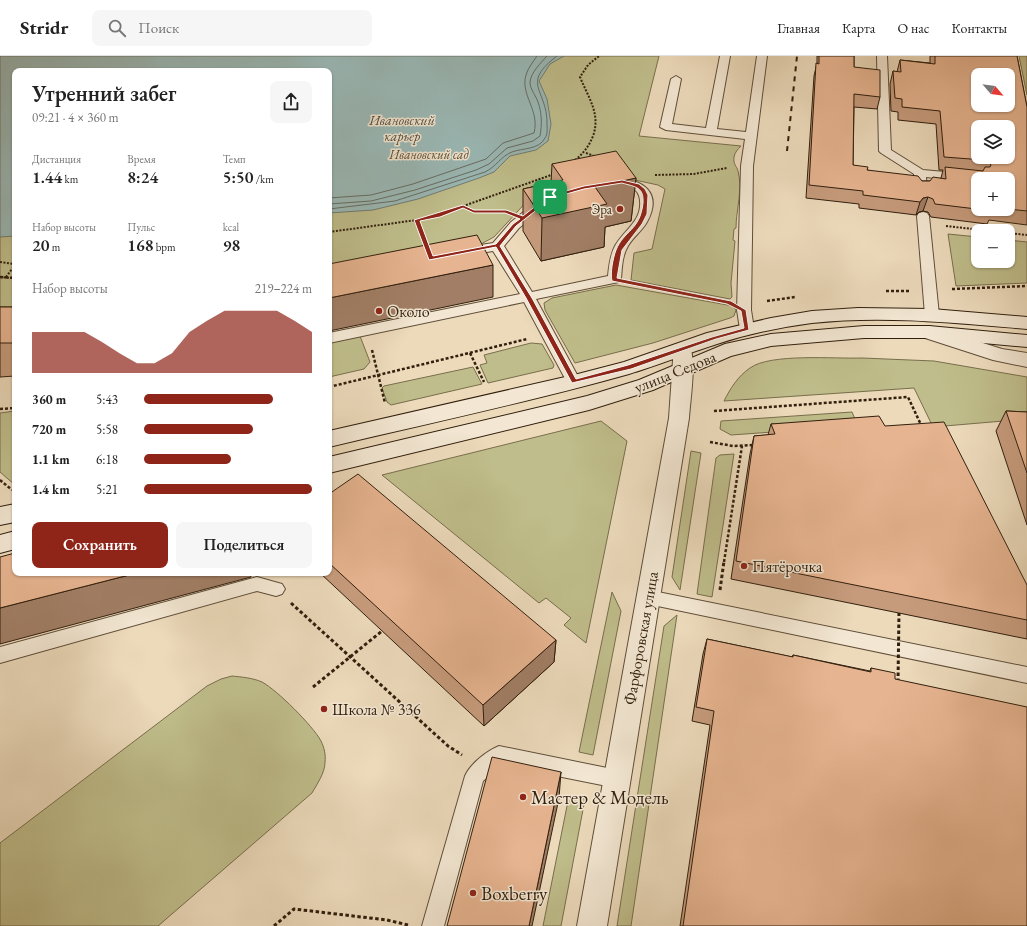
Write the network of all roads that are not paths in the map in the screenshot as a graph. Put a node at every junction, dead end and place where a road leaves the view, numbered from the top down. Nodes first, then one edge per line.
1 (725, 56) edge
2 (762, 56) edge
3 (882, 56) edge
4 (676, 79) dead end
5 (711, 132) junction
6 (751, 136) junction
7 (920, 172) junction
8 (971, 178) edge
9 (599, 186) edge
10 (921, 190) edge
11 (550, 197) edge
12 (923, 220) road end
13 (497, 246) junction
14 (431, 258) edge
15 (529, 298) junction
16 (1027, 323) edge
17 (930, 324) junction
18 (747, 329) junction
19 (332, 337) edge
20 (1027, 341) edge
21 (682, 360) junction
22 (1027, 360) edge
23 (574, 382) junction
24 (332, 438) edge
25 (332, 464) edge
26 (12, 514) edge
27 (0, 516) edge
28 (12, 541) edge
29 (0, 544) edge
30 (276, 589) road end
31 (648, 597) junction
32 (0, 655) edge
33 (1027, 675) edge
34 (617, 779) junction
35 (434, 926) edge
36 (592, 926) edge

1 - 5 lane
2 - 6 lane
3 - 7 lane
4 - 5 lane
5 - 6 lane
6 - 18 lane
7 - 8 lane
7 - 10 lane
9 - 15 lane
11 - 13 lane
12 - 17 lane
13 - 14 lane
13 - 15 lane
15 - 19 lane
15 - 23 lane
16 - 17 main road, улица Седова
17 - 18 main road, улица Седова
17 - 20 main road, улица Седова
17 - 21 main road, улица Седова
17 - 22 main road
18 - 21 main road, улица Седова
21 - 23 main road, улица Седова
21 - 25 main road, улица Седова
21 - 31 main road, Фарфоровская улица
23 - 24 main road, улица Седова
26 - 27 main road
28 - 29 main road
30 - 32 lane
31 - 33 lane
31 - 34 main road, Фарфоровская улица
34 - 35 lane
34 - 36 main road, Фарфоровская улица

